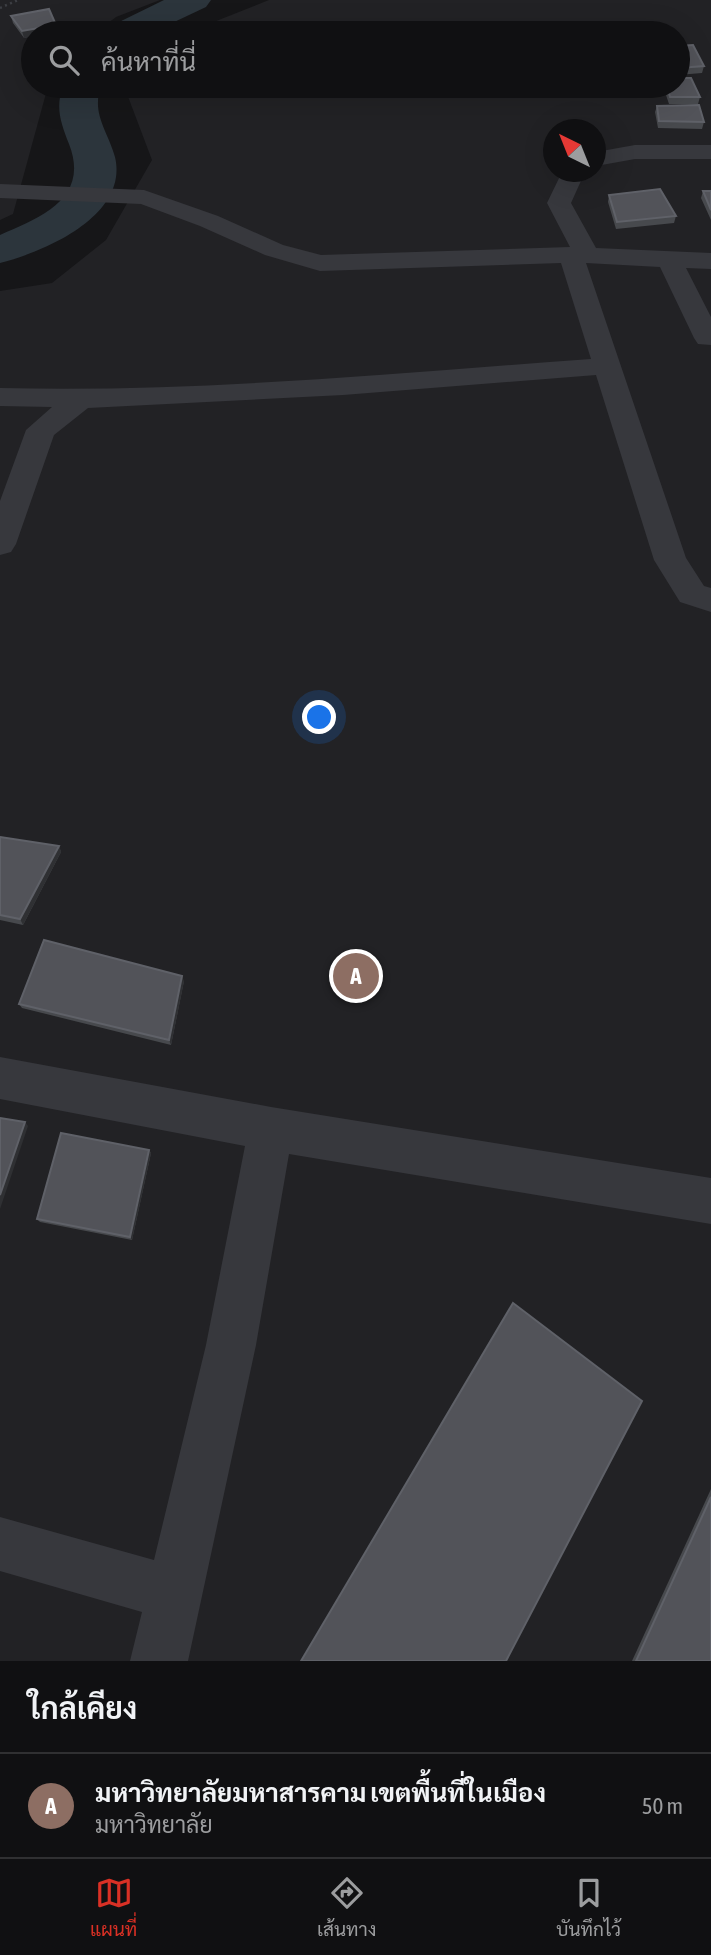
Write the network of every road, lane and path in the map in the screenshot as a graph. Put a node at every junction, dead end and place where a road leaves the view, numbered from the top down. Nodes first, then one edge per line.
1 (18, 0) edge
2 (0, 8) edge
3 (711, 152) edge
4 (606, 157) edge
5 (568, 182) edge
6 (2, 191) edge
7 (579, 255) junction
8 (670, 261) junction
9 (711, 261) edge
10 (708, 338) dead end
11 (608, 366) junction
12 (0, 397) edge
13 (81, 399) junction
14 (0, 544) edge
15 (711, 600) edge
16 (0, 1078) edge
17 (271, 1129) junction
18 (711, 1201) edge
19 (0, 1544) edge
20 (176, 1594) junction
21 (159, 1661) edge

1 - 2 path
3 - 4 street
5 - 7 street
6 - 7 street
7 - 8 street
7 - 11 street
8 - 9 street
8 - 10 street
11 - 13 street
11 - 15 street
12 - 13 street
13 - 14 street
16 - 17 street
17 - 18 street
17 - 20 street
19 - 20 street
20 - 21 street

